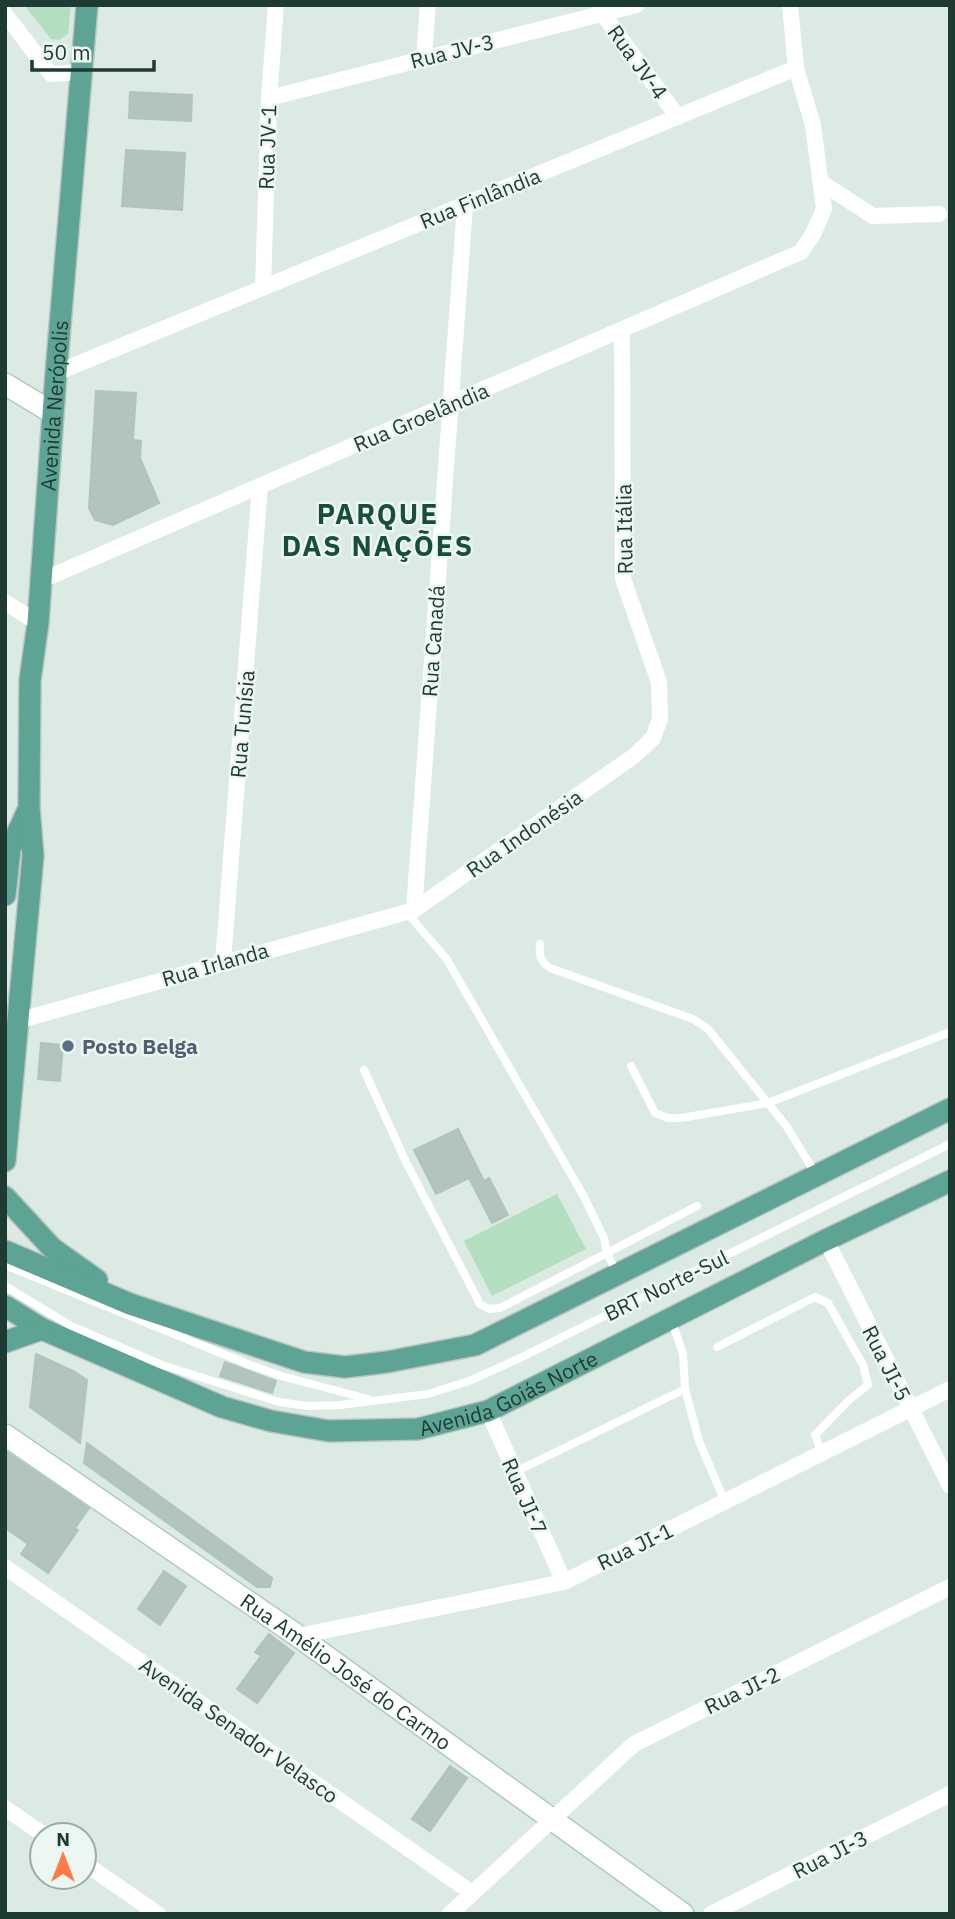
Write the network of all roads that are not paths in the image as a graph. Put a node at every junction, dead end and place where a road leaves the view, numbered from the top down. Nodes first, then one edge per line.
1 (87, 5) edge
2 (276, 5) edge
3 (428, 5) edge
4 (637, 5) edge
5 (790, 5) edge
6 (601, 9) edge
7 (5, 14) edge
8 (424, 57) junction
9 (796, 68) junction
10 (81, 72) junction
11 (268, 98) junction
12 (678, 117) junction
13 (822, 183) junction
14 (465, 205) junction
15 (939, 214) dead end
16 (263, 288) junction
17 (622, 330) junction
18 (56, 373) junction
19 (5, 384) edge
20 (450, 404) junction
21 (53, 413) junction
22 (260, 486) junction
23 (40, 581) junction
24 (5, 602) edge
25 (38, 623) junction
26 (634, 756) joint
27 (29, 807) junction
28 (8, 847) edge
29 (33, 856) junction
30 (5, 895) edge
31 (410, 911) junction
32 (540, 944) dead end
33 (223, 961) junction
34 (17, 1021) junction
35 (950, 1032) edge
36 (631, 1066) dead end
37 (364, 1070) dead end
38 (768, 1103) junction
39 (950, 1108) edge
40 (950, 1144) edge
41 (5, 1161) edge
42 (817, 1175) junction
43 (950, 1181) edge
44 (5, 1197) edge
45 (697, 1206) dead end
46 (826, 1240) junction
47 (5, 1251) edge
48 (607, 1254) junction
49 (5, 1265) edge
50 (617, 1274) junction
51 (5, 1286) edge
52 (130, 1304) junction
53 (5, 1306) edge
54 (671, 1319) junction
55 (42, 1329) junction
56 (5, 1342) edge
57 (717, 1346) dead end
58 (685, 1389) junction
59 (950, 1389) edge
60 (374, 1401) junction
61 (911, 1409) junction
62 (488, 1411) junction
63 (5, 1435) edge
64 (822, 1454) junction
65 (514, 1472) junction
66 (950, 1486) edge
67 (724, 1502) junction
68 (5, 1567) edge
69 (564, 1581) junction
70 (950, 1587) edge
71 (298, 1636) junction
72 (950, 1794) edge
73 (5, 1808) edge
74 (552, 1819) junction
75 (28, 1824) edge
76 (98, 1873) edge
77 (472, 1893) junction
78 (158, 1914) edge
79 (450, 1914) edge
80 (683, 1914) edge
81 (711, 1914) edge

1 - 10 main road, Avenida Nerópolis
2 - 11 street, Rua JV-1
3 - 8 street
4 - 6 street, Rua JV-3
5 - 9 street
6 - 8 street, Rua JV-3
6 - 12 street, Rua JV-4
7 - 10 street
8 - 11 street, Rua JV-3
9 - 12 street, Rua Finlândia
9 - 13 street
10 - 18 main road, Avenida Nerópolis
11 - 16 street, Rua JV-1
12 - 14 street, Rua Finlândia
13 - 15 street
13 - 17 street, Rua Groelândia
14 - 16 street, Rua Finlândia
14 - 20 street, Rua Canadá
16 - 18 street, Rua Finlândia
17 - 20 street, Rua Groelândia
17 - 26 street, Rua Itália
18 - 21 main road, Avenida Nerópolis
19 - 21 street
20 - 22 street, Rua Groelândia
20 - 31 street, Rua Canadá
21 - 23 main road, Avenida Nerópolis
22 - 23 street, Rua Groelândia
22 - 33 street, Rua Tunísia
23 - 25 main road, Avenida Nerópolis
24 - 25 street
25 - 27 main road, Avenida Nerópolis
26 - 31 street, Rua Indonésia
27 - 28 main road, Avenida Nerópolis
27 - 29 main road, Avenida Nerópolis
28 - 29 street
28 - 30 main road, Avenida Nerópolis
29 - 34 main road, Avenida Nerópolis
31 - 33 street, Rua Irlanda
31 - 48 lane
32 - 38 lane
33 - 34 street, Rua Irlanda
34 - 41 main road, Avenida Nerópolis
35 - 38 lane
36 - 38 lane
37 - 48 lane
38 - 42 lane
39 - 42 main road
40 - 60 lane, BRT Norte-Sul
42 - 50 main road
43 - 46 main road, Avenida Goiás Norte
44 - 52 main road
45 - 48 lane
46 - 54 main road, Avenida Goiás Norte
46 - 61 street, Rua JI-5
47 - 52 main road
48 - 50 lane
49 - 60 lane
50 - 52 main road
51 - 60 lane, BRT Norte-Sul
53 - 55 main road, Avenida Goiás Norte
54 - 58 lane
54 - 62 main road, Avenida Goiás Norte
55 - 56 main road
55 - 62 main road, Avenida Goiás Norte
57 - 64 lane
58 - 65 lane
58 - 67 lane
59 - 61 street, Rua JI-1
61 - 64 street, Rua JI-1
61 - 66 street, Rua JI-5
62 - 65 street, Rua JI-7
63 - 71 street, Rua Amélio José do Carmo
64 - 67 street, Rua JI-1
65 - 69 street, Rua JI-7
67 - 69 street, Rua JI-1
68 - 77 street, Avenida Senador Velasco
69 - 71 street, Rua JI-1
70 - 74 street, Rua JI-2
71 - 74 street, Rua Amélio José do Carmo
72 - 81 street, Rua JI-3
73 - 75 street
74 - 77 street, Rua JI-2
74 - 80 street, Rua Amélio José do Carmo
76 - 78 street
77 - 79 street, Rua JI-2

